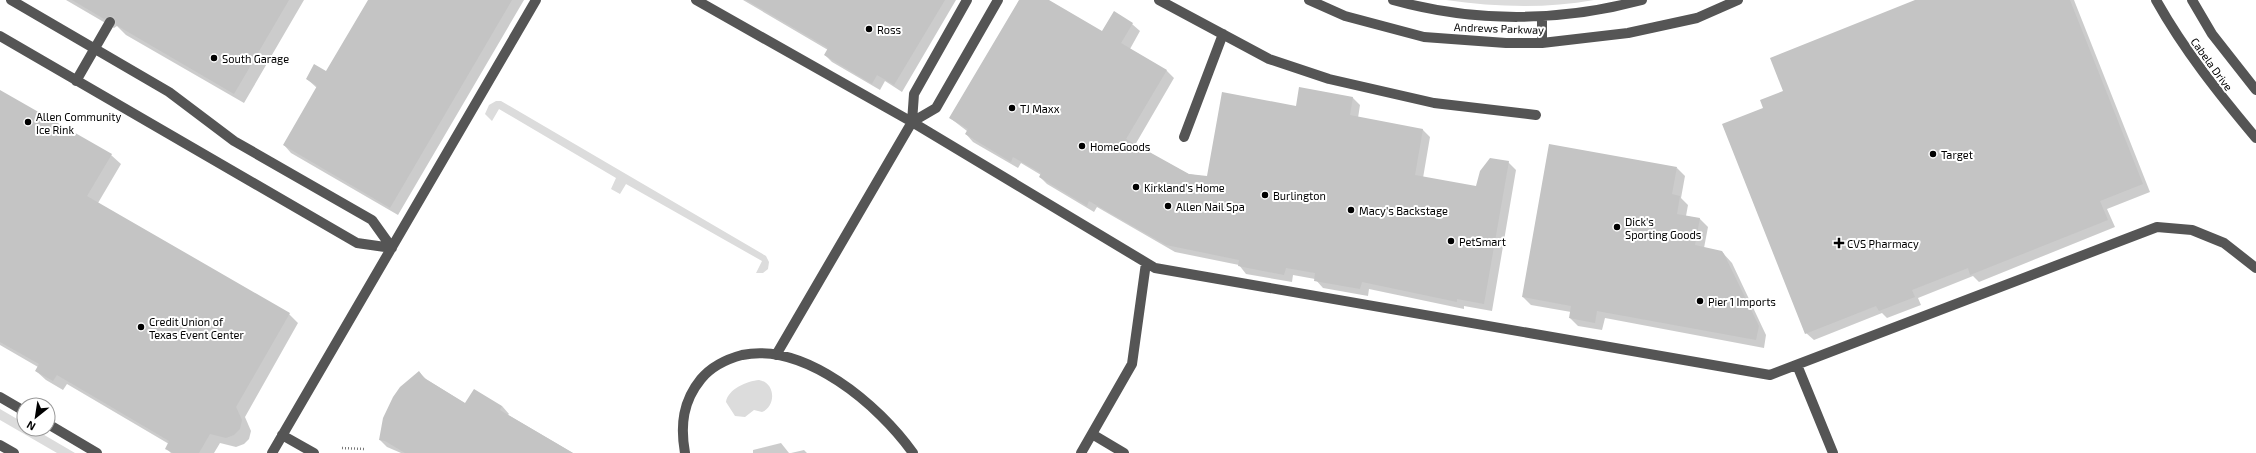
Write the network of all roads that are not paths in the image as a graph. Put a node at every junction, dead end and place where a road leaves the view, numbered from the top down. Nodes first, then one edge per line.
1 (11, 0) edge
2 (536, 0) edge
3 (696, 0) edge
4 (967, 0) edge
5 (998, 0) edge
6 (1159, 0) edge
7 (1309, 0) edge
8 (1393, 0) edge
9 (1642, 0) edge
10 (1738, 0) edge
11 (2156, 0) edge
12 (2192, 0) edge
13 (1542, 17) junction
14 (110, 22) dead end
15 (1223, 34) junction
16 (0, 36) edge
17 (1542, 43) junction
18 (95, 49) junction
19 (76, 81) junction
20 (2256, 90) edge
21 (1536, 114) dead end
22 (912, 122) junction
23 (1184, 137) dead end
24 (2256, 138) edge
25 (392, 248) junction
26 (1146, 263) junction
27 (2256, 268) edge
28 (776, 355) junction
29 (1797, 365) junction
30 (0, 397) edge
31 (16, 406) edge
32 (56, 429) edge
33 (282, 434) junction
34 (1092, 434) junction
35 (0, 445) edge
36 (14, 453) edge
37 (97, 453) edge
38 (272, 453) edge
39 (314, 453) edge
40 (685, 453) edge
41 (913, 453) edge
42 (1081, 453) edge
43 (1124, 453) edge
44 (1833, 453) edge

1 - 18 street
2 - 25 street
3 - 22 street
4 - 22 street
5 - 22 street
6 - 15 street
7 - 17 street, Andrews Parkway
8 - 13 street, Andrews Parkway
9 - 13 street, Andrews Parkway
10 - 17 street, Andrews Parkway
11 - 24 street, Cabela Drive
12 - 20 street, Cabela Drive
13 - 17 street
14 - 18 street
15 - 21 street
15 - 23 street
16 - 19 street
18 - 19 street
18 - 25 street
19 - 25 street
22 - 26 street
22 - 28 street
25 - 33 street
26 - 29 street
26 - 34 street
27 - 29 street
28 - 40 street
28 - 41 street
29 - 44 street
30 - 31 street
32 - 37 street
33 - 38 street
33 - 39 street
34 - 42 street
34 - 43 street
35 - 36 street

